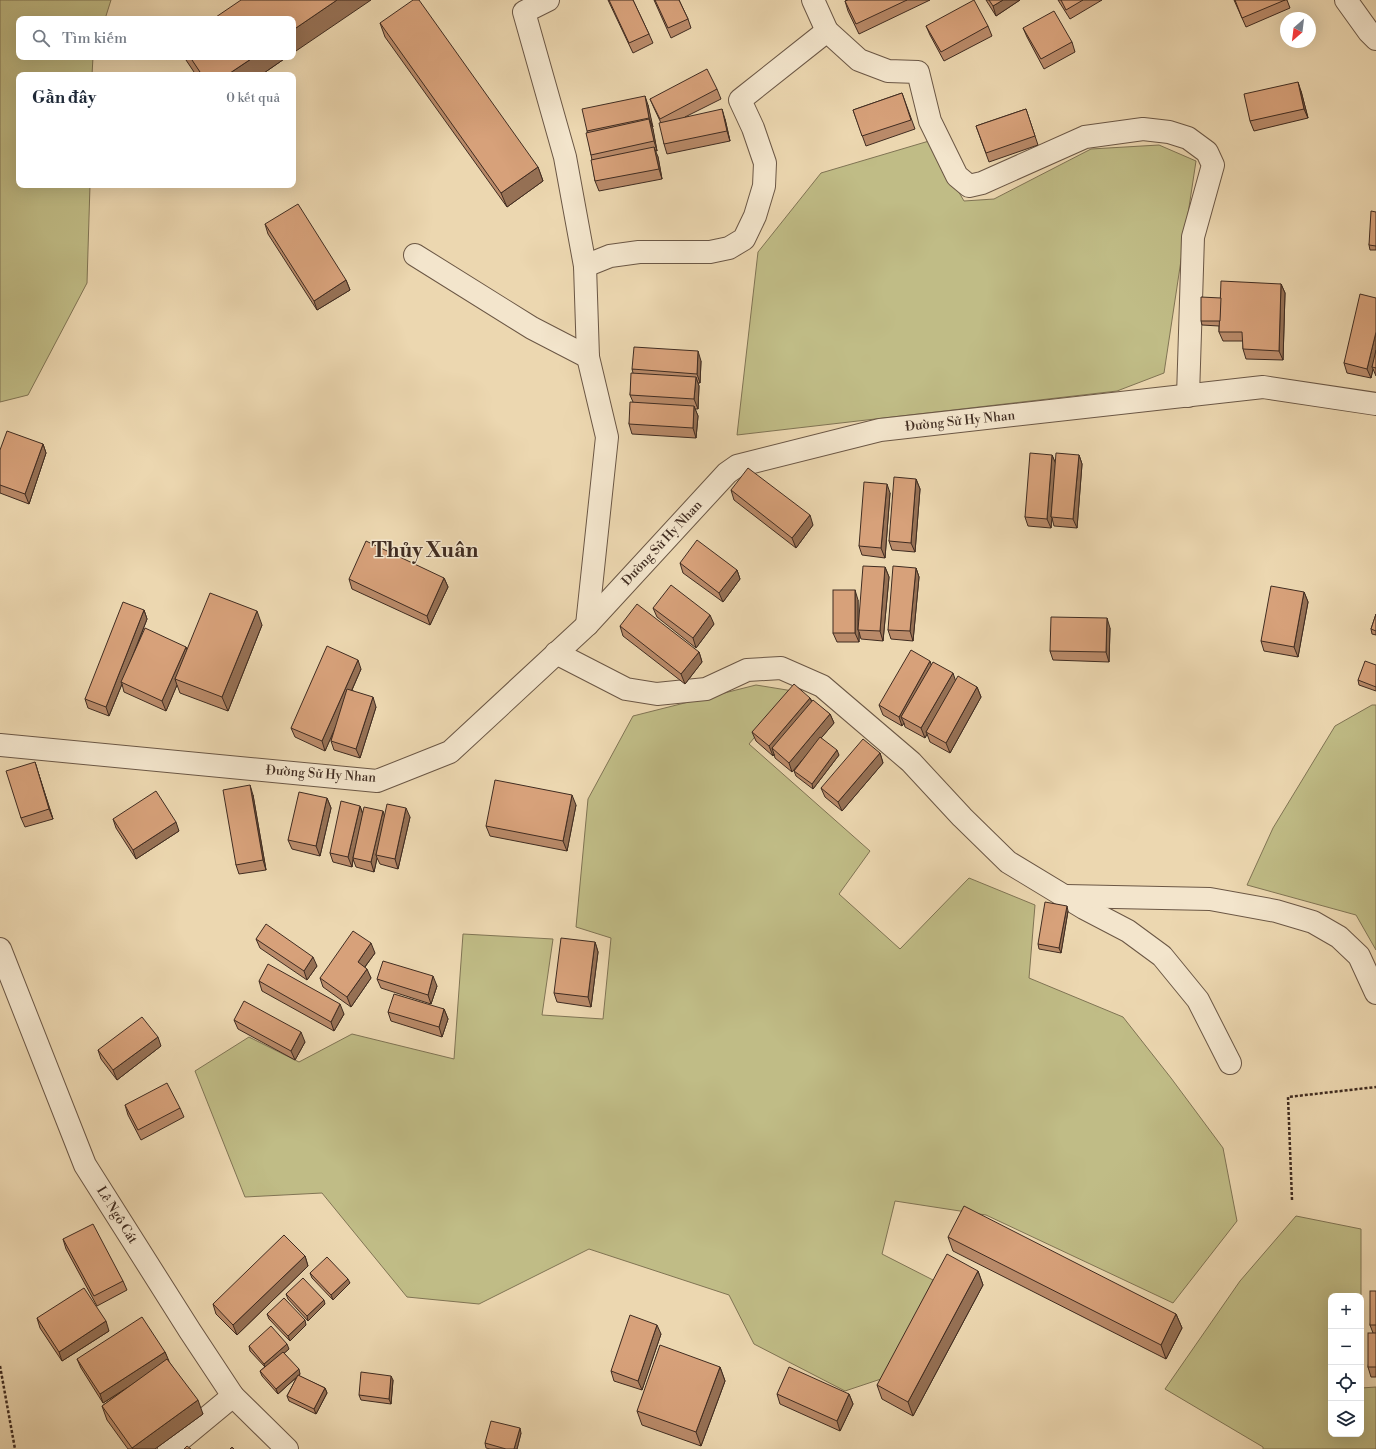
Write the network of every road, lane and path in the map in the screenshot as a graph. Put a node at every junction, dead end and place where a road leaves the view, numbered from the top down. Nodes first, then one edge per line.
1 (548, 0) edge
2 (813, 0) edge
3 (1346, 0) edge
4 (522, 6) edge
5 (827, 31) junction
6 (1376, 39) edge
7 (415, 256) dead end
8 (585, 266) junction
9 (588, 357) junction
10 (1188, 396) junction
11 (1376, 404) edge
12 (587, 624) junction
13 (556, 653) junction
14 (0, 745) edge
15 (1064, 896) junction
16 (0, 949) edge
17 (1376, 993) edge
18 (1230, 1063) dead end
19 (1376, 1087) edge
20 (1292, 1200) dead end
21 (0, 1366) edge
22 (233, 1396) junction
23 (15, 1449) edge
24 (170, 1449) edge
25 (287, 1449) edge

1 - 4 street
2 - 5 street
3 - 6 street
4 - 8 street
5 - 8 street
5 - 10 street
7 - 9 street
8 - 9 street
9 - 12 street
10 - 11 street, Đường Sử Hy Nhan
10 - 12 street, Đường Sử Hy Nhan
12 - 13 street, Đường Sử Hy Nhan
13 - 14 street, Đường Sử Hy Nhan
13 - 15 street
15 - 17 street
15 - 18 street
16 - 22 street, Lê Ngô Cát
19 - 20 path
21 - 23 path
22 - 24 street
22 - 25 street, Lê Ngô Cát

